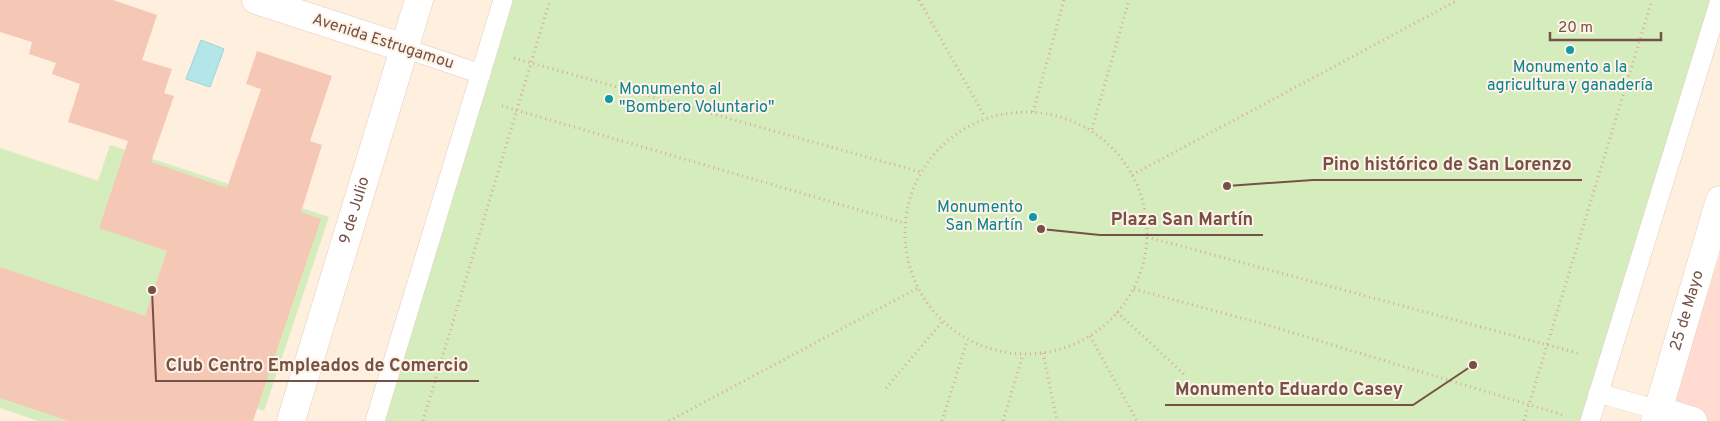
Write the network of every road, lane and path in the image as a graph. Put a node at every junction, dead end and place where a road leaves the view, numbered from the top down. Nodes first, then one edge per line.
1 (256, 0) edge
2 (419, 0) edge
3 (503, 0) edge
4 (550, 0) edge
5 (919, 0) edge
6 (1064, 0) edge
7 (1129, 0) edge
8 (1458, 0) edge
9 (1652, 0) edge
10 (1720, 0) edge
11 (404, 48) junction
12 (488, 50) junction
13 (531, 63) junction
14 (481, 74) junction
15 (474, 97) junction
16 (517, 110) junction
17 (1033, 112) junction
18 (985, 117) junction
19 (1092, 129) junction
20 (920, 172) junction
21 (1132, 175) junction
22 (1720, 200) edge
23 (904, 223) junction
24 (1147, 237) junction
25 (918, 288) junction
26 (1134, 289) junction
27 (1117, 312) junction
28 (942, 321) junction
29 (1090, 336) junction
30 (967, 341) junction
31 (1548, 345) junction
32 (1043, 353) junction
33 (1023, 354) junction
34 (1608, 362) junction
35 (1185, 375) dead end
36 (886, 388) dead end
37 (1598, 393) junction
38 (1530, 404) junction
39 (1565, 415) dead end
40 (1656, 415) edge
41 (291, 421) edge
42 (374, 421) edge
43 (423, 421) edge
44 (669, 421) edge
45 (942, 421) edge
46 (1003, 421) edge
47 (1058, 421) edge
48 (1136, 421) edge
49 (1524, 421) edge
50 (1590, 421) edge
51 (1693, 421) edge

1 - 11 main road, Avenida Estrugamou
2 - 11 main road, 9 de Julio
3 - 12 lane
4 - 13 path
5 - 18 path
6 - 17 path
7 - 19 path
8 - 21 path
9 - 31 path
10 - 34 lane
11 - 14 lane, Avenida Estrugamou
11 - 41 main road, 9 de Julio
12 - 13 path
12 - 14 lane
13 - 16 path
13 - 20 path
14 - 15 lane
15 - 16 path
15 - 42 lane
16 - 23 path
16 - 43 path
17 - 18 path
17 - 19 path
18 - 20 path
19 - 21 path
20 - 23 path
21 - 24 path
22 - 40 main road, 25 de Mayo
23 - 25 path
24 - 26 path
24 - 31 path
25 - 28 path
25 - 44 path
26 - 27 path
26 - 38 path
27 - 29 path
27 - 35 path
28 - 30 path
28 - 36 path
29 - 32 path
29 - 48 path
30 - 33 path
30 - 45 path
31 - 34 path
31 - 38 path
32 - 33 path
32 - 47 path
33 - 46 path
34 - 37 lane
37 - 40 lane
37 - 50 lane
38 - 39 path
38 - 49 path
40 - 51 main road

